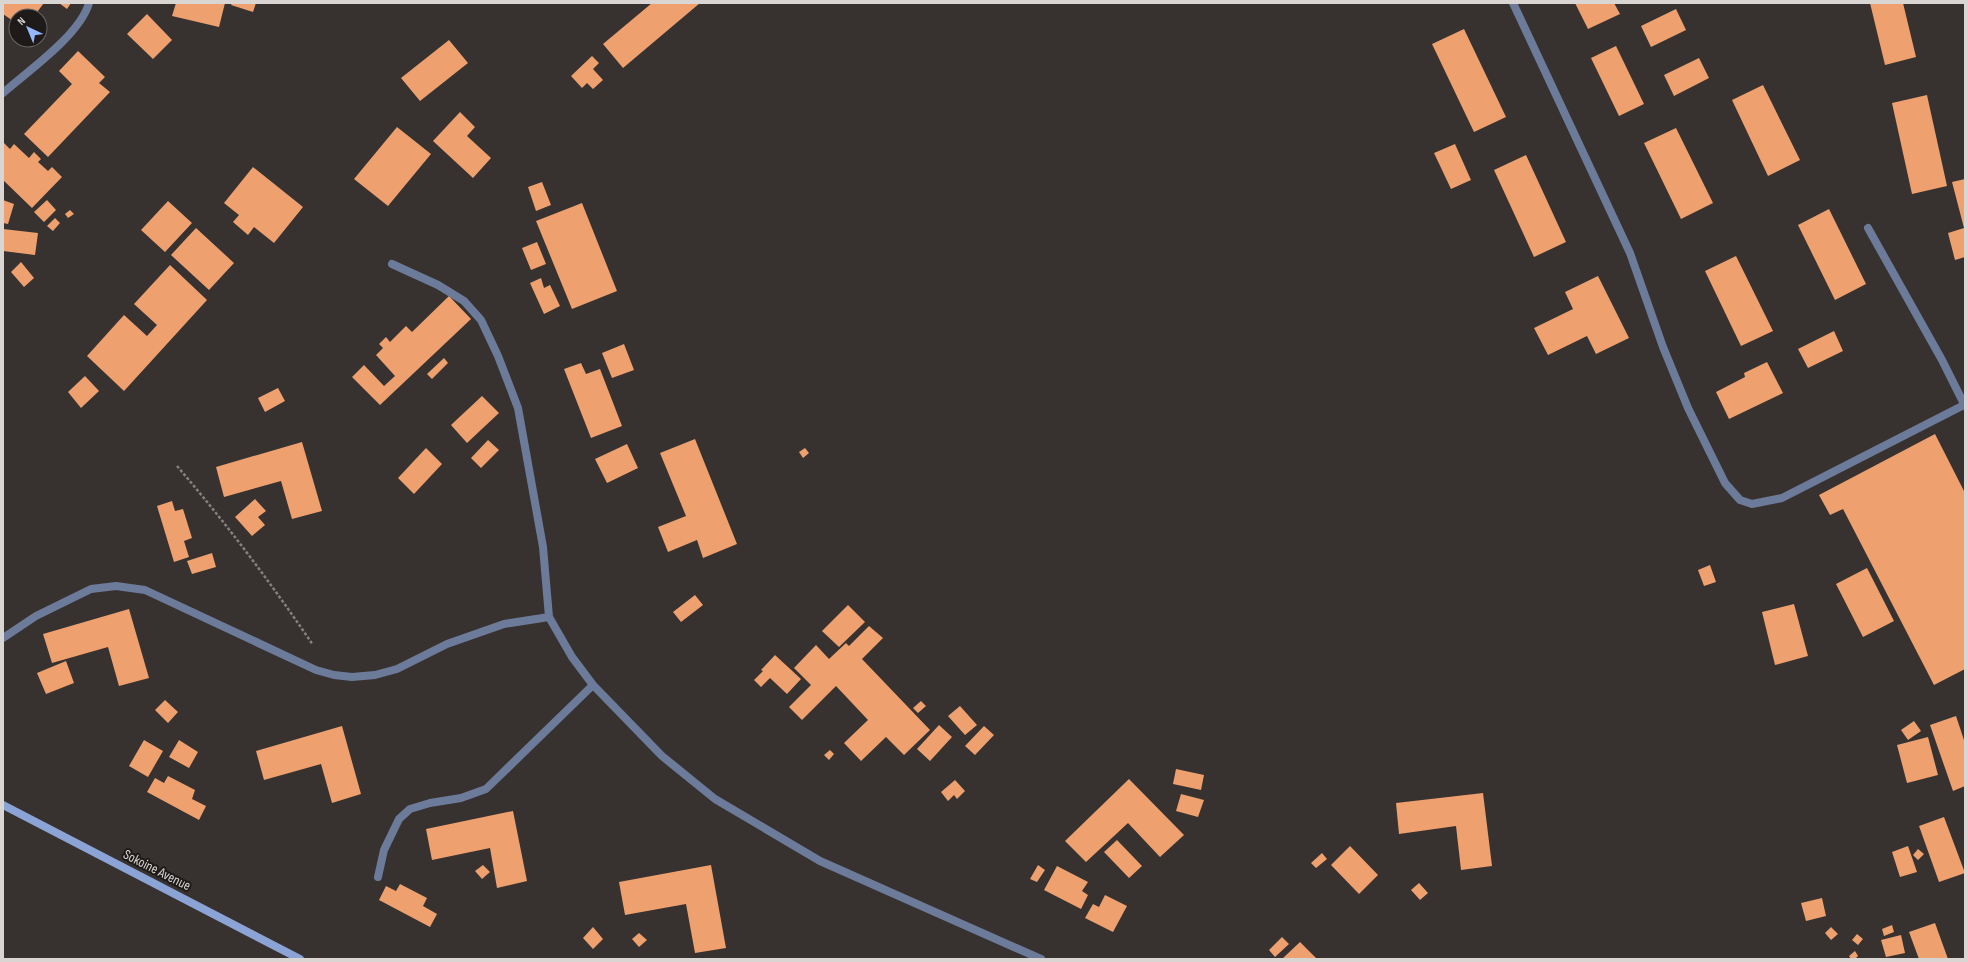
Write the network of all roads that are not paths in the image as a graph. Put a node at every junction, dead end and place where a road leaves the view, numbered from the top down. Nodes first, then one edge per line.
1 (89, 3) edge
2 (1513, 3) edge
3 (3, 93) edge
4 (1868, 228) dead end
5 (392, 264) dead end
6 (1965, 405) edge
7 (549, 617) junction
8 (3, 638) edge
9 (593, 684) junction
10 (3, 805) edge
11 (378, 877) dead end
12 (300, 959) edge
13 (1041, 959) edge

1 - 3 street
2 - 6 street
4 - 6 street
5 - 7 street
7 - 8 street
7 - 9 street
9 - 11 street
9 - 13 street
10 - 12 street, Sokoine Avenue

